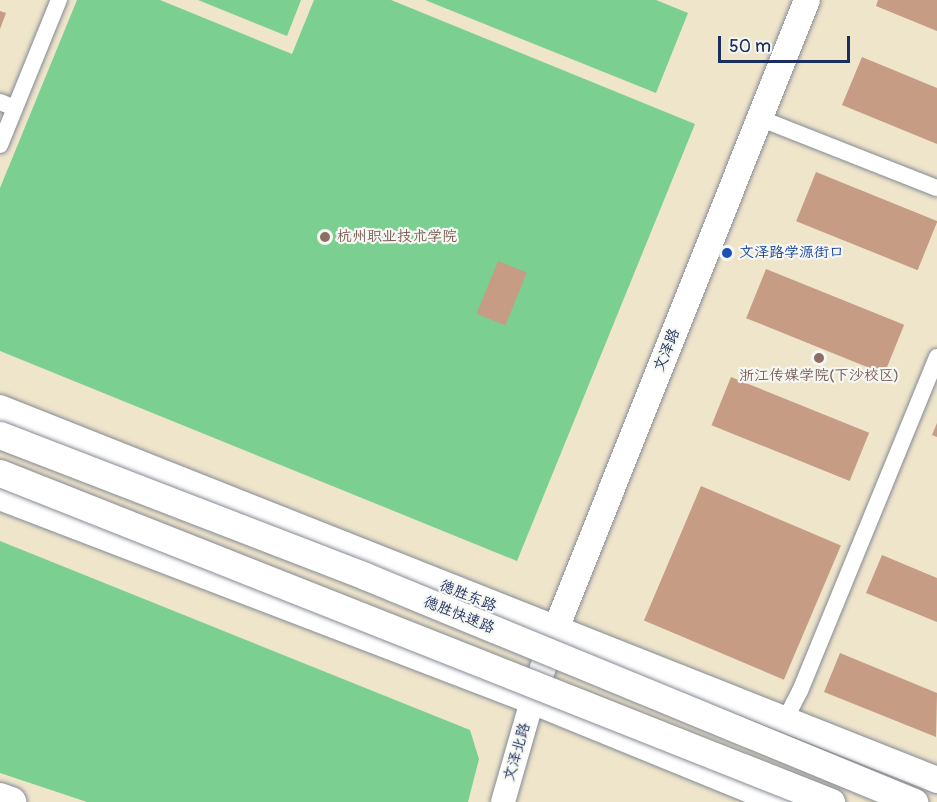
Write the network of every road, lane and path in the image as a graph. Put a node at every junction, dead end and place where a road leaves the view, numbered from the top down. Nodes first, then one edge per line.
1 (59, 0) edge
2 (807, 0) edge
3 (7, 105) edge
4 (759, 118) junction
5 (0, 145) edge
6 (937, 188) edge
7 (937, 357) edge
8 (0, 408) edge
9 (0, 435) edge
10 (0, 473) edge
11 (0, 496) edge
12 (555, 631) junction
13 (532, 701) junction
14 (785, 720) junction
15 (937, 780) edge
16 (0, 798) edge
17 (11, 802) edge
18 (503, 802) edge
19 (780, 802) edge
20 (831, 802) edge
21 (914, 802) edge

1 - 3 street
2 - 4 main road, 文泽路
3 - 5 street
4 - 6 street
4 - 12 main road, 文泽路
7 - 14 street
8 - 12 main road, 德胜东路
9 - 21 highway, 德胜快速路, bridge
10 - 20 highway, bridge
11 - 13 main road
12 - 13 main road, 文泽路
12 - 14 main road, 德胜东路
13 - 18 main road, 文泽北路
13 - 19 main road
14 - 15 main road, 德胜东路
16 - 17 highway

